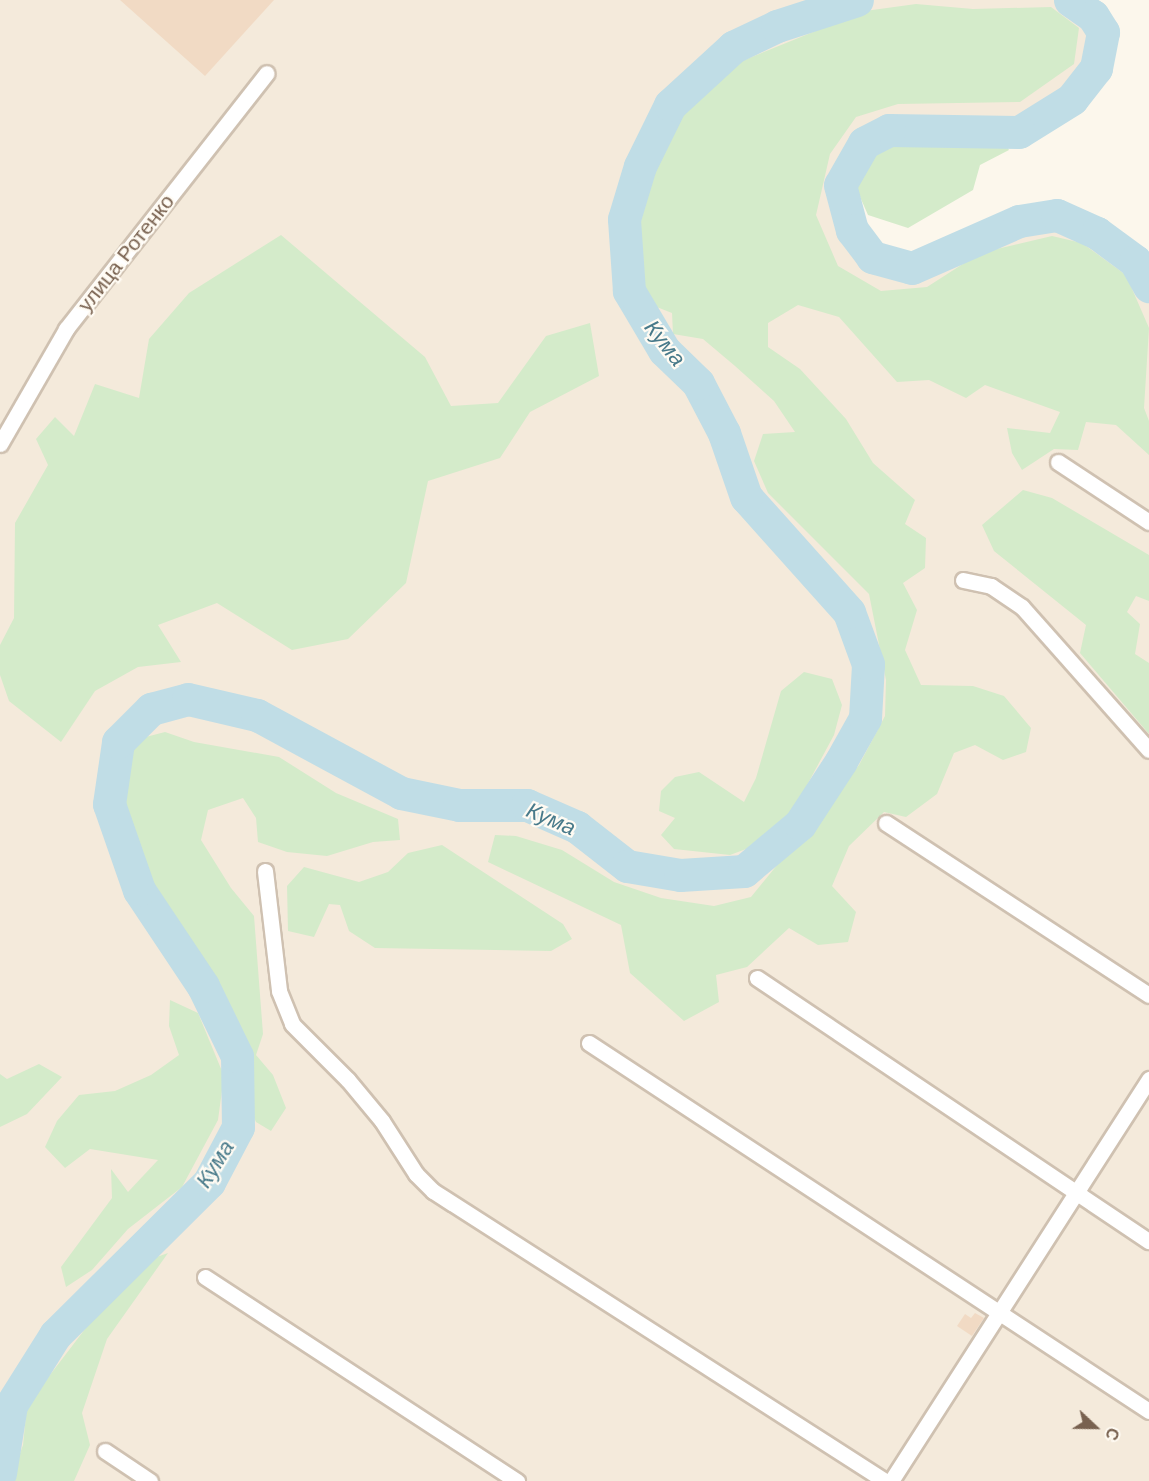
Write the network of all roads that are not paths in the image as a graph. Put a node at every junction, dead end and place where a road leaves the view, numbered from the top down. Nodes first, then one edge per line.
1 (267, 73) dead end
2 (0, 444) edge
3 (1058, 462) dead end
4 (1149, 522) edge
5 (963, 580) dead end
6 (1149, 750) edge
7 (886, 823) dead end
8 (265, 871) dead end
9 (757, 978) dead end
10 (1149, 996) edge
11 (589, 1043) dead end
12 (1149, 1079) edge
13 (1073, 1193) junction
14 (1149, 1241) edge
15 (205, 1277) dead end
16 (998, 1312) junction
17 (1149, 1411) edge
18 (105, 1451) dead end
19 (150, 1481) edge
20 (517, 1481) edge
21 (885, 1481) edge
22 (891, 1481) edge

1 - 2 street, улица Ротенко
3 - 4 street
5 - 6 street
7 - 10 street
8 - 21 street
9 - 13 street
11 - 16 street
12 - 13 street
13 - 14 street
13 - 16 street
15 - 20 street
16 - 17 street
16 - 22 street
18 - 19 street

